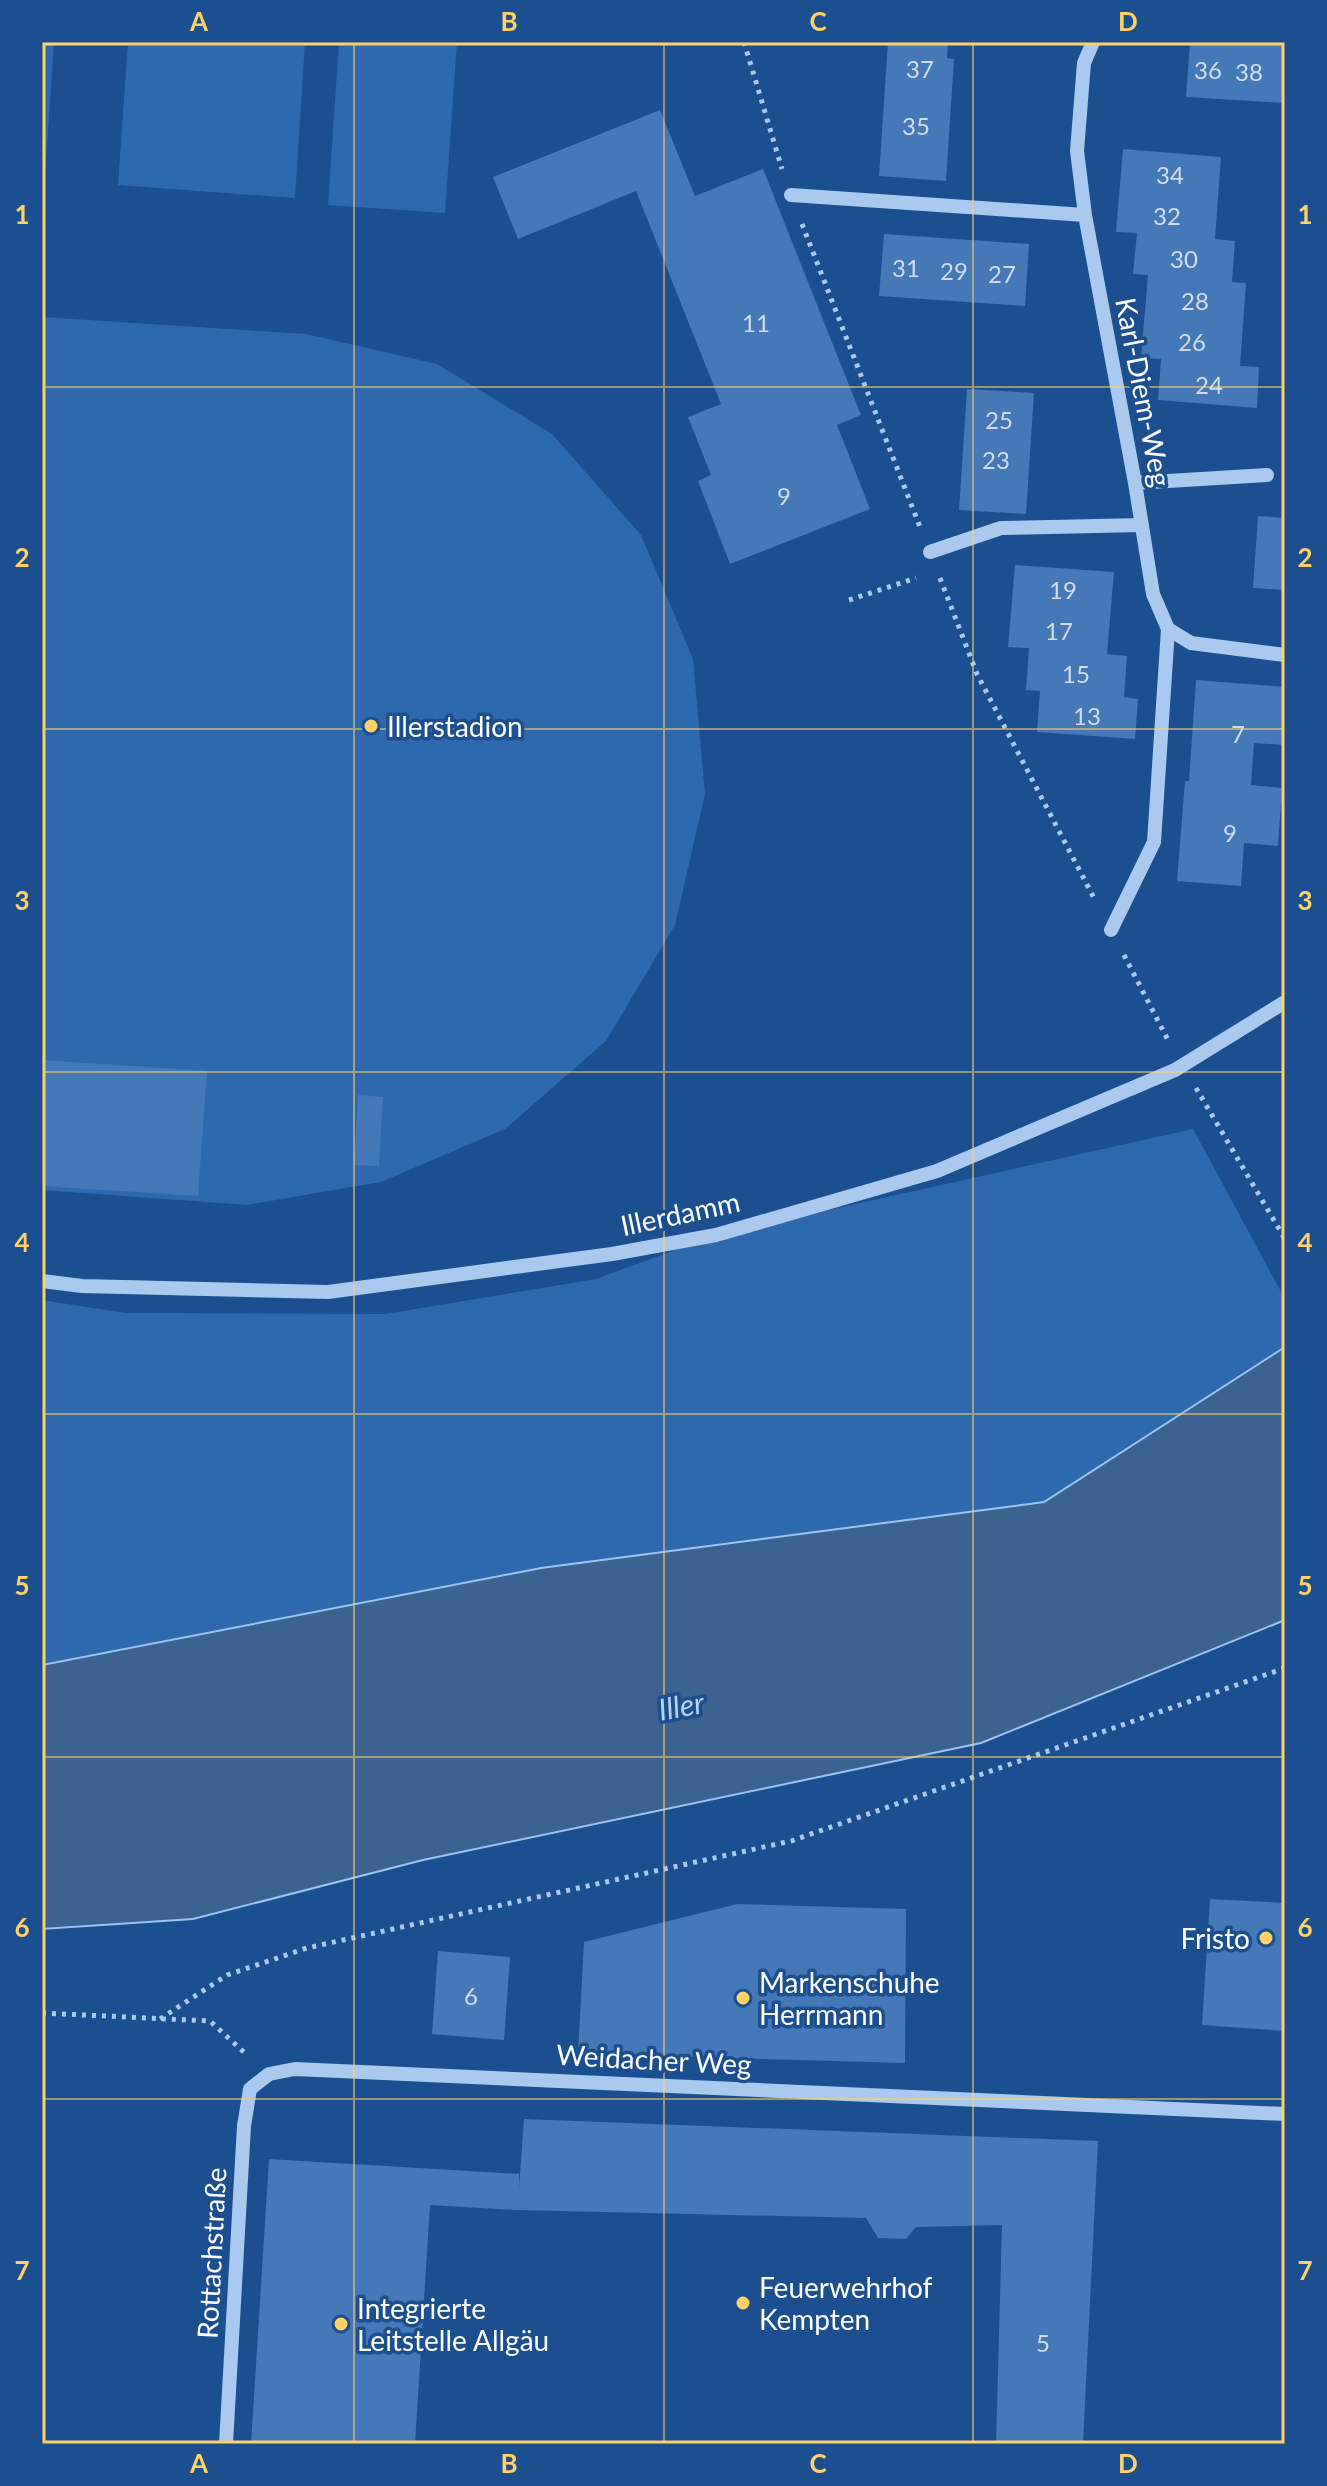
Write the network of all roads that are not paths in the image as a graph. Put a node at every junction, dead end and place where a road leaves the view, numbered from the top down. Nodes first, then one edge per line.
1 (1093, 42) edge
2 (791, 195) dead end
3 (1085, 215) junction
4 (1267, 475) dead end
5 (1135, 483) junction
6 (1142, 525) junction
7 (930, 552) dead end
8 (1168, 629) junction
9 (1285, 655) edge
10 (1111, 930) dead end
11 (1285, 1002) edge
12 (42, 1281) edge
13 (269, 2074) joint
14 (1285, 2114) edge
15 (226, 2444) edge

1 - 3 street, Karl-Diem-Weg
2 - 3 street
3 - 5 street, Karl-Diem-Weg
4 - 5 street
5 - 6 street, Karl-Diem-Weg
6 - 7 street
6 - 8 street, Karl-Diem-Weg
8 - 9 street
8 - 10 street
11 - 12 street, Illerdamm
13 - 14 street, Weidacher Weg
13 - 15 street, Rottachstraße

